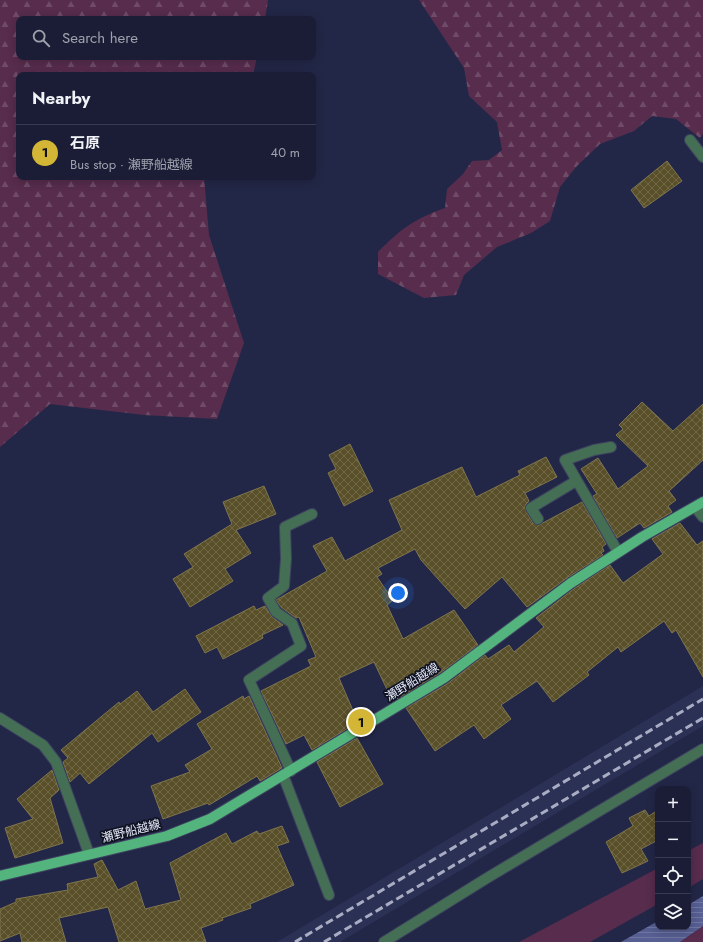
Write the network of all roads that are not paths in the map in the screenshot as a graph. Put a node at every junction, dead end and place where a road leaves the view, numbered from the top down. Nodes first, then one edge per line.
1 (690, 140) dead end
2 (703, 157) edge
3 (610, 447) dead end
4 (576, 481) junction
5 (699, 504) edge
6 (312, 514) dead end
7 (703, 517) edge
8 (538, 519) dead end
9 (618, 552) junction
10 (0, 718) edge
11 (703, 749) edge
12 (287, 773) junction
13 (89, 854) junction
14 (0, 876) edge
15 (329, 894) dead end
16 (384, 942) edge

1 - 2 street
3 - 4 street
4 - 8 street
4 - 9 street
5 - 7 street
5 - 9 main road, 瀬野船越線
6 - 12 street
9 - 12 main road, 瀬野船越線
10 - 13 street
11 - 16 street
12 - 13 main road, 瀬野船越線
12 - 15 street
13 - 14 main road, 瀬野船越線

